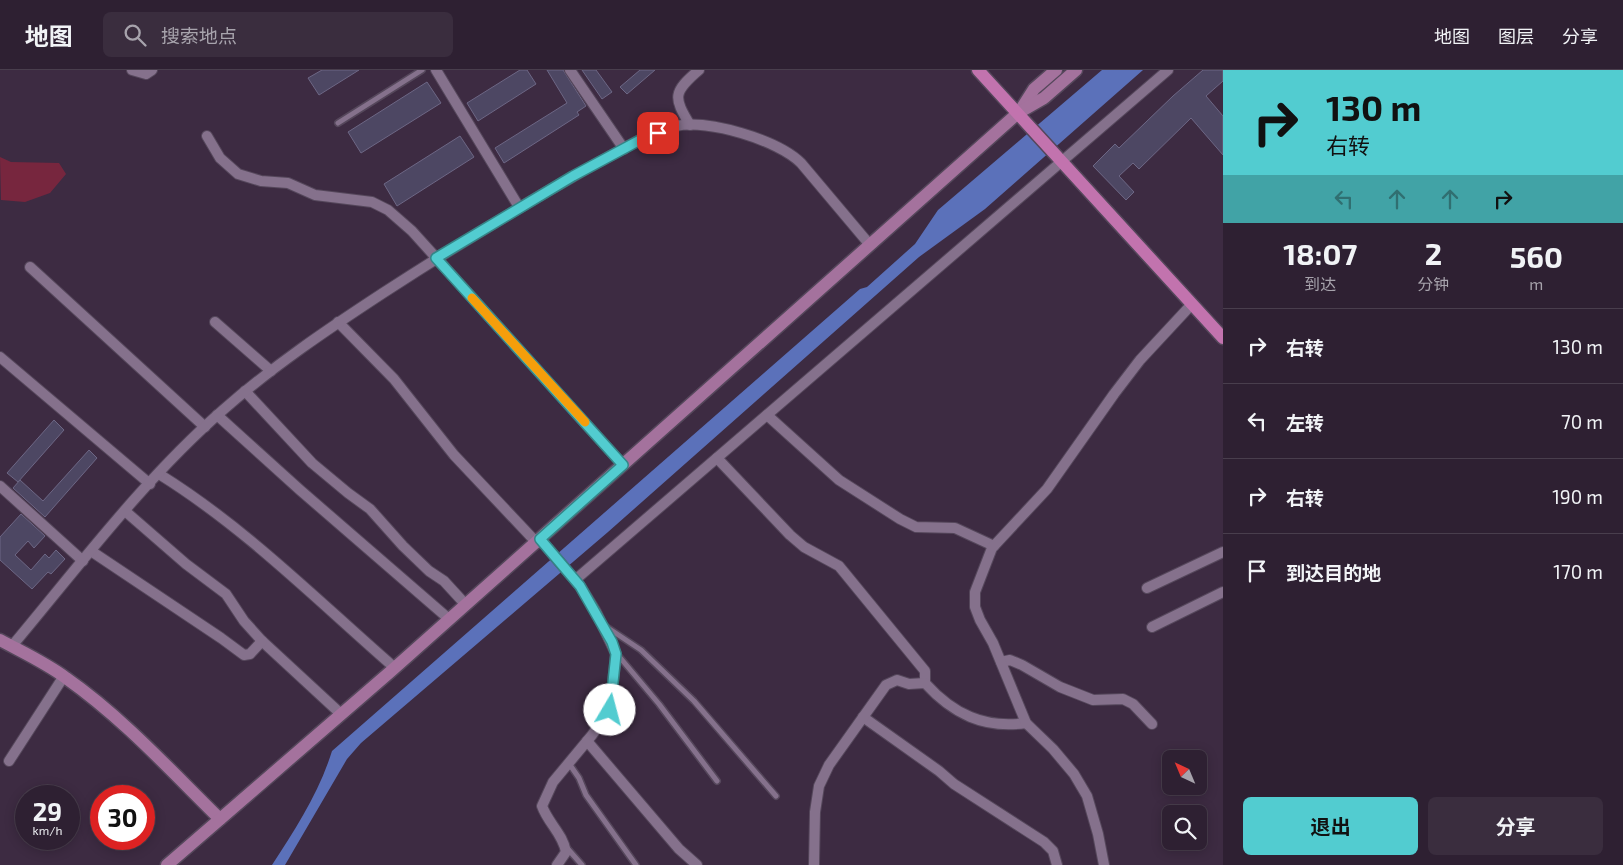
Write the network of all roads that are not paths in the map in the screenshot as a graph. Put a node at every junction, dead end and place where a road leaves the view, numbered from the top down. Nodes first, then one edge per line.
1 (132, 70) edge
2 (152, 70) edge
3 (422, 70) edge
4 (436, 70) edge
5 (570, 70) edge
6 (699, 70) edge
7 (978, 70) edge
8 (1056, 70) edge
9 (1076, 70) edge
10 (1168, 70) edge
11 (1018, 114) junction
12 (338, 123) dead end
13 (690, 125) junction
14 (208, 136) dead end
15 (624, 149) junction
16 (1062, 161) junction
17 (519, 208) junction
18 (870, 245) junction
19 (436, 258) junction
20 (30, 267) dead end
21 (1192, 304) junction
22 (215, 322) dead end
23 (338, 322) junction
24 (1218, 327) edge
25 (1223, 338) edge
26 (0, 357) edge
27 (271, 371) junction
28 (245, 391) junction
29 (218, 415) junction
30 (767, 415) junction
31 (205, 427) junction
32 (717, 458) junction
33 (623, 465) junction
34 (160, 474) junction
35 (150, 484) junction
36 (0, 486) edge
37 (125, 511) junction
38 (538, 541) junction
39 (994, 546) junction
40 (91, 551) junction
41 (1223, 552) edge
42 (83, 561) junction
43 (575, 580) junction
44 (1147, 588) dead end
45 (1223, 592) edge
46 (466, 605) junction
47 (449, 619) junction
48 (603, 624) junction
49 (1152, 627) dead end
50 (0, 640) edge
51 (262, 641) junction
52 (12, 646) junction
53 (616, 654) junction
54 (1001, 662) junction
55 (395, 668) junction
56 (64, 676) junction
57 (925, 683) junction
58 (341, 714) junction
59 (863, 717) junction
60 (1026, 723) junction
61 (1152, 724) dead end
62 (587, 741) junction
63 (9, 761) dead end
64 (568, 762) junction
65 (717, 781) dead end
66 (776, 796) dead end
67 (220, 819) junction
68 (565, 846) junction
69 (167, 865) edge
70 (557, 865) edge
71 (582, 865) edge
72 (636, 865) edge
73 (697, 865) edge
74 (814, 865) edge
75 (1057, 865) edge
76 (1104, 865) edge

1 - 2 street
3 - 12 lane
4 - 17 street
5 - 15 street
6 - 13 street
7 - 11 main road
8 - 11 main road
9 - 11 main road
10 - 16 street
11 - 16 main road
11 - 18 main road
13 - 15 street
13 - 18 street
14 - 19 street
15 - 17 street
16 - 21 main road
16 - 30 street
17 - 19 street
18 - 33 main road
19 - 23 street
19 - 33 street
20 - 31 street
21 - 24 main road
21 - 39 street
22 - 27 street
23 - 27 street
23 - 38 street
24 - 25 main road
26 - 35 street
27 - 28 street
28 - 29 street
28 - 46 street
29 - 31 street
29 - 47 street
30 - 32 street
30 - 39 street
31 - 34 street
32 - 43 street
32 - 57 street
33 - 38 main road
34 - 35 street
34 - 55 street
35 - 37 street
36 - 42 street
37 - 40 street
37 - 51 street
38 - 43 street
38 - 46 main road
39 - 54 street
40 - 42 street
40 - 51 street
41 - 44 street
42 - 52 street
43 - 48 street
45 - 49 street
46 - 47 main road
47 - 55 main road
48 - 53 street
48 - 66 lane
50 - 52 main road
51 - 58 street
52 - 56 main road
53 - 62 street
53 - 65 lane
54 - 60 street
54 - 61 street
55 - 58 main road
56 - 63 street
56 - 67 main road
57 - 59 street
57 - 60 street
58 - 67 main road
59 - 74 street
59 - 75 street
60 - 76 street
62 - 64 street
62 - 73 street
64 - 68 street
64 - 72 lane
67 - 69 main road
68 - 70 street
68 - 71 lane

